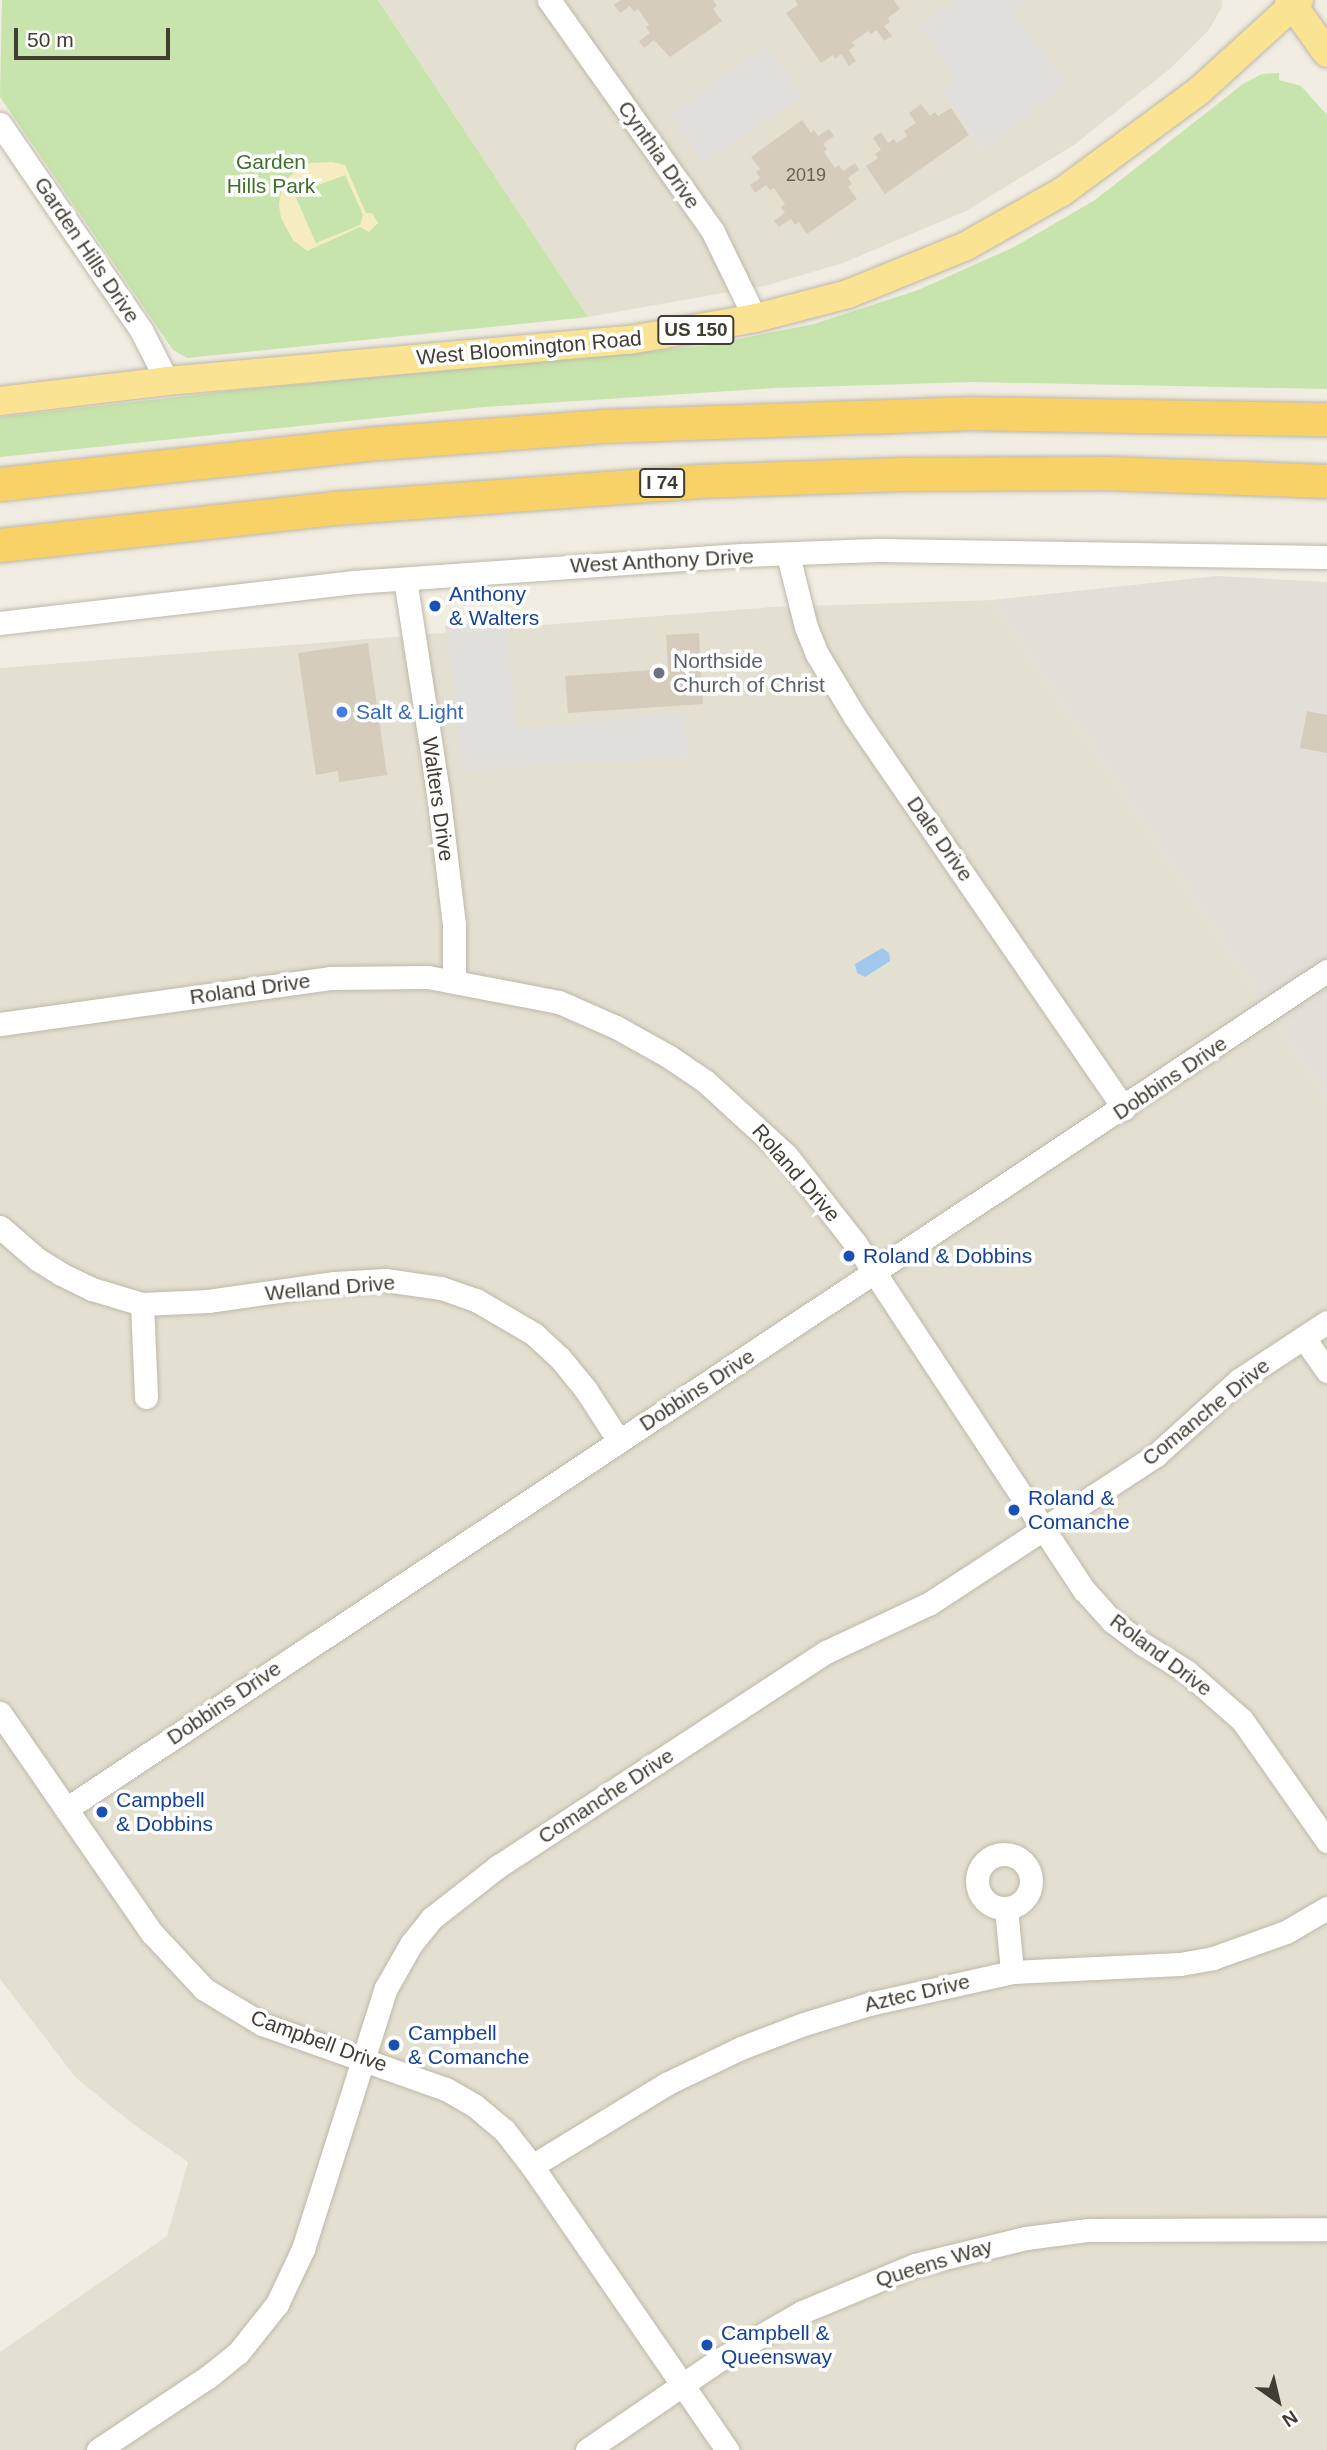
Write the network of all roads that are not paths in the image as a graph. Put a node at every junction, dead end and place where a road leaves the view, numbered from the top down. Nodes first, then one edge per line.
1 (549, 0) edge
2 (1294, 2) edge
3 (1327, 53) edge
4 (0, 124) edge
5 (755, 318) junction
6 (167, 381) junction
7 (0, 401) edge
8 (1327, 419) edge
9 (1282, 477) junction
10 (1327, 481) edge
11 (0, 484) edge
12 (1327, 487) edge
13 (0, 545) edge
14 (788, 555) junction
15 (1327, 557) edge
16 (405, 579) junction
17 (0, 623) edge
18 (1327, 971) edge
19 (454, 980) junction
20 (0, 1024) edge
21 (1124, 1109) junction
22 (0, 1227) edge
23 (875, 1274) junction
24 (142, 1304) junction
25 (1327, 1322) edge
26 (1304, 1338) junction
27 (1327, 1371) edge
28 (146, 1397) dead end
29 (619, 1441) junction
30 (1043, 1530) junction
31 (0, 1713) edge
32 (66, 1809) junction
33 (1327, 1841) edge
34 (1006, 1908) dead end
35 (1327, 1908) edge
36 (1012, 1972) junction
37 (362, 2059) junction
38 (532, 2166) junction
39 (1327, 2229) edge
40 (681, 2385) junction
41 (98, 2450) edge
42 (587, 2450) edge
43 (727, 2450) edge

1 - 5 street, Cynthia Drive
2 - 3 main road
2 - 5 main road, West Bloomington Road / US 150
4 - 6 street, Garden Hills Drive
5 - 6 main road, West Bloomington Road / US 150
6 - 7 main road, West Bloomington Road / US 150
8 - 11 highway
9 - 10 highway, I 74
9 - 12 highway
9 - 13 highway, I 74
14 - 15 street, West Anthony Drive
14 - 16 street, West Anthony Drive
14 - 21 street, Dale Drive
16 - 17 street, West Anthony Drive
16 - 19 street, Walters Drive
18 - 21 street, Dobbins Drive
19 - 20 street, Roland Drive
19 - 23 street, Roland Drive
21 - 23 street, Dobbins Drive
22 - 24 street, Welland Drive
23 - 29 street, Dobbins Drive
23 - 30 street, Roland Drive
24 - 28 street
24 - 29 street, Welland Drive
25 - 26 street, Comanche Drive
26 - 27 street
26 - 30 street, Comanche Drive
29 - 32 street, Dobbins Drive
30 - 33 street, Roland Drive
30 - 37 street, Comanche Drive
31 - 32 street, Campbell Drive
32 - 37 street, Campbell Drive
34 - 36 street
35 - 36 street, Aztec Drive
36 - 38 street, Aztec Drive
37 - 38 street, Campbell Drive
37 - 41 street, Comanche Drive
38 - 40 street, Campbell Drive
39 - 40 street, Queens Way
40 - 42 street, Queens Way
40 - 43 street, Campbell Drive

